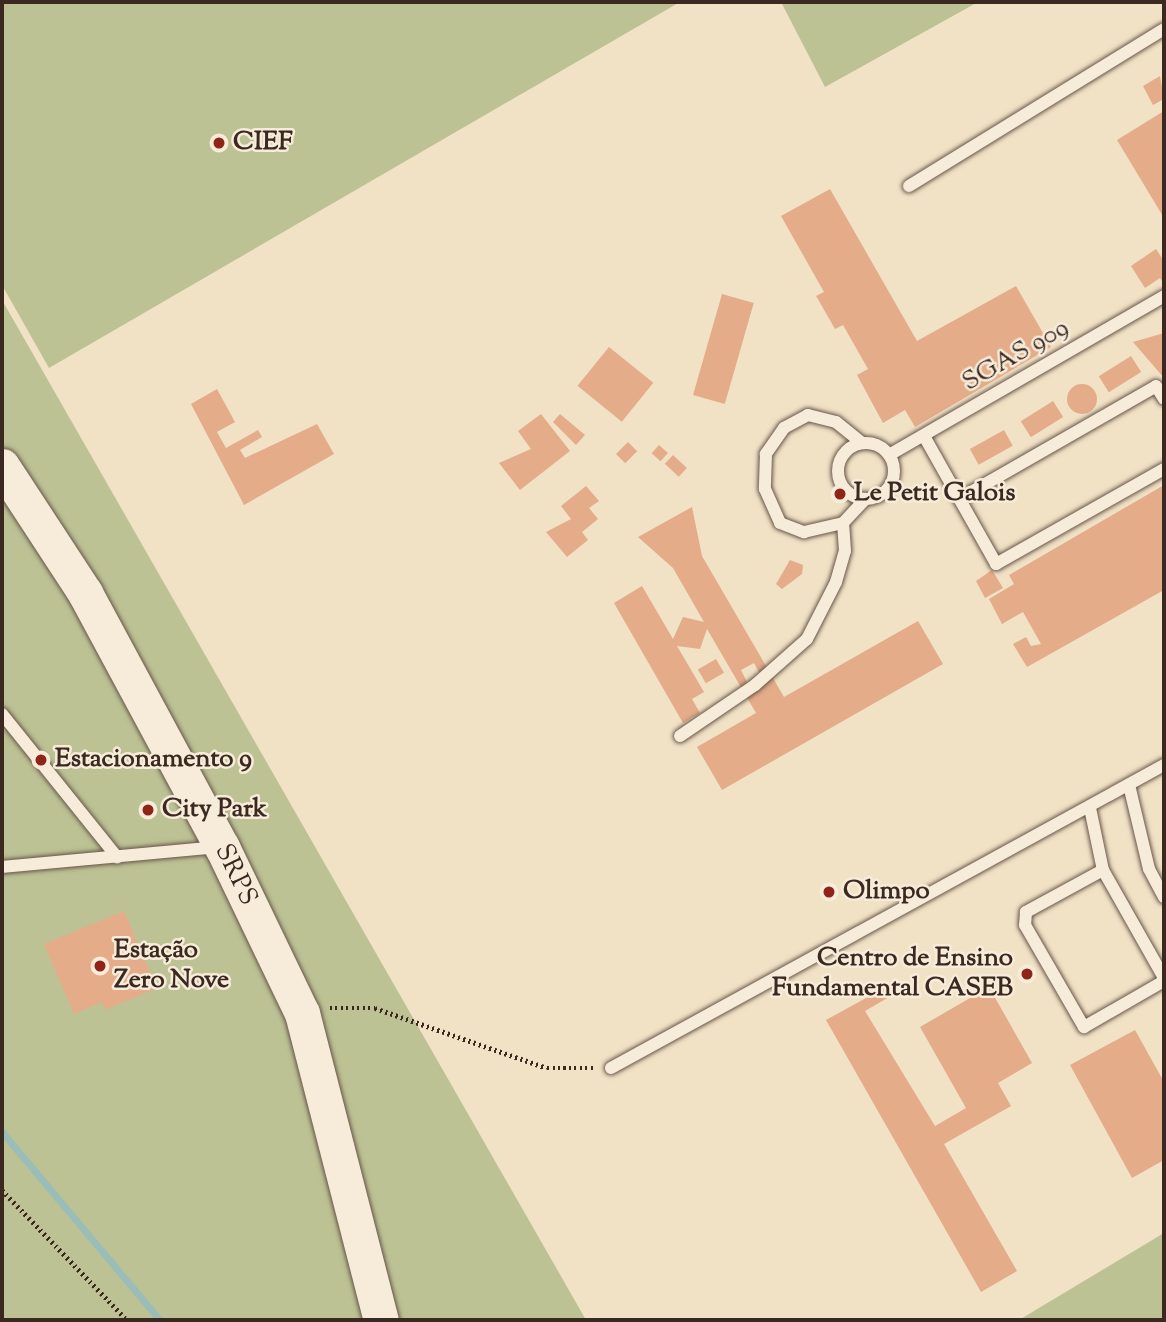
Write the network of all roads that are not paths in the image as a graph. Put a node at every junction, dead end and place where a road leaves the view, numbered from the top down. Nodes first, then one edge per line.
1 (1164, 29) edge
2 (909, 186) dead end
3 (1164, 296) edge
4 (1164, 399) edge
5 (924, 436) junction
6 (862, 443) junction
7 (890, 455) junction
8 (2, 466) edge
9 (1164, 469) edge
10 (865, 499) junction
11 (959, 499) junction
12 (843, 523) junction
13 (2, 714) edge
14 (680, 736) dead end
15 (1164, 765) edge
16 (1129, 785) junction
17 (1090, 808) junction
18 (222, 847) junction
19 (117, 858) junction
20 (2, 867) edge
21 (1103, 870) junction
22 (1164, 897) edge
23 (1164, 979) edge
24 (611, 1068) road end
25 (381, 1320) edge

1 - 2 lane
3 - 5 lane, SGAS 909
4 - 11 lane
5 - 7 lane, SGAS 909
5 - 11 lane
6 - 7 lane
6 - 10 lane
6 - 12 lane
7 - 10 lane
8 - 18 main road, SRPS
9 - 11 lane
10 - 12 lane
12 - 14 lane
13 - 19 lane
15 - 16 lane
16 - 17 lane
16 - 22 lane
17 - 21 lane
17 - 24 lane
18 - 19 lane
18 - 25 main road, SRPS
19 - 20 lane
21 - 23 lane
21 - 23 lane

